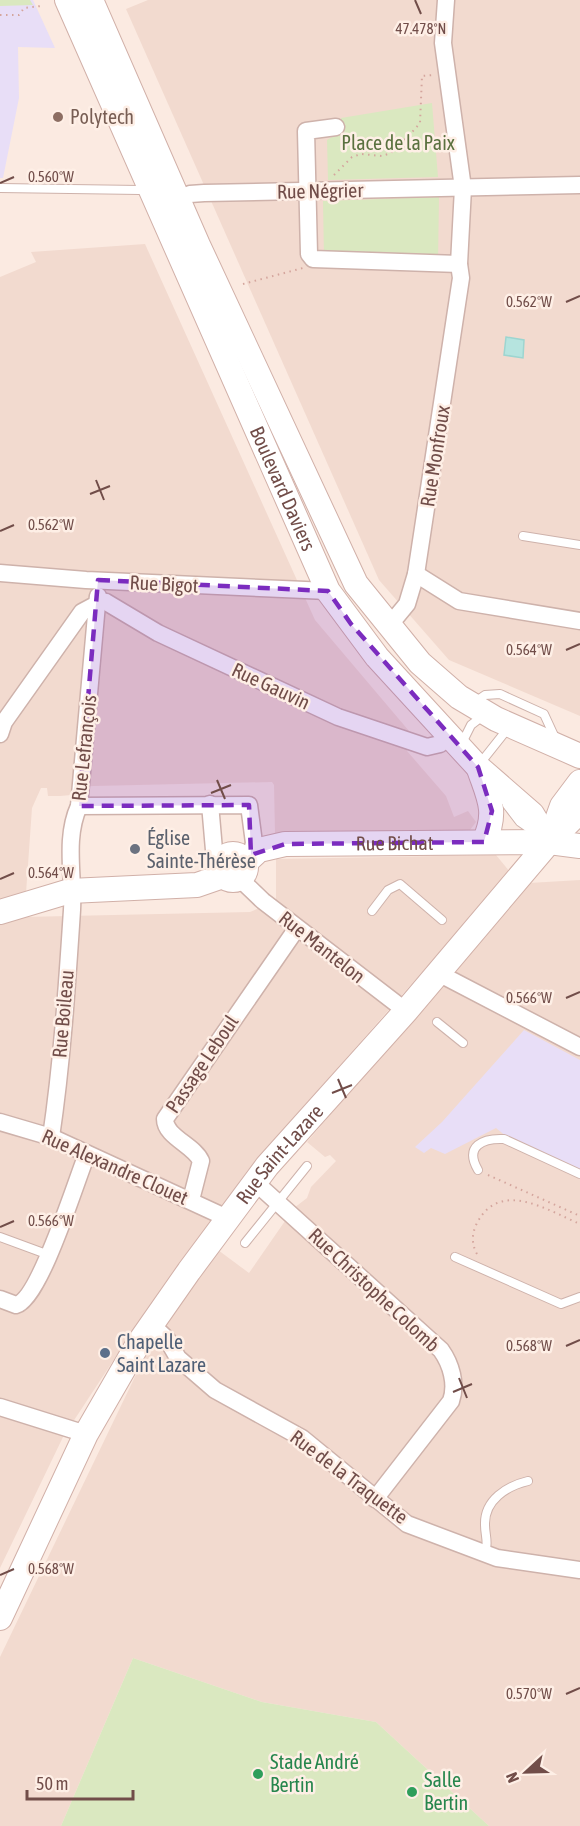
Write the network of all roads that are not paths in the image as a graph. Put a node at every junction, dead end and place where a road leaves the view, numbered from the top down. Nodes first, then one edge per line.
1 (67, 0) edge
2 (91, 0) edge
3 (446, 0) edge
4 (336, 127) dead end
5 (580, 185) edge
6 (0, 188) edge
7 (464, 188) junction
8 (309, 191) junction
9 (159, 195) junction
10 (460, 271) junction
11 (523, 536) dead end
12 (580, 545) edge
13 (0, 573) edge
14 (416, 574) junction
15 (98, 580) junction
16 (328, 591) junction
17 (98, 603) junction
18 (580, 621) edge
19 (388, 627) junction
20 (479, 709) junction
21 (510, 725) junction
22 (0, 734) edge
23 (455, 742) junction
24 (558, 746) junction
25 (580, 756) edge
26 (478, 767) junction
27 (580, 782) edge
28 (210, 804) junction
29 (79, 806) junction
30 (580, 811) edge
31 (484, 842) junction
32 (549, 842) junction
33 (580, 846) edge
34 (237, 866) junction
35 (70, 891) junction
36 (372, 911) dead end
37 (0, 912) edge
38 (442, 920) dead end
39 (297, 928) junction
40 (438, 973) junction
41 (414, 1007) junction
42 (437, 1022) dead end
43 (464, 1043) dead end
44 (580, 1047) edge
45 (0, 1122) edge
46 (51, 1137) junction
47 (87, 1154) junction
48 (307, 1166) dead end
49 (478, 1170) road end
50 (580, 1174) edge
51 (256, 1182) junction
52 (191, 1200) junction
53 (278, 1203) junction
54 (227, 1218) junction
55 (0, 1238) edge
56 (245, 1243) dead end
57 (49, 1256) junction
58 (455, 1257) dead end
59 (580, 1297) edge
60 (0, 1299) edge
61 (151, 1324) junction
62 (0, 1407) edge
63 (86, 1434) junction
64 (528, 1481) dead end
65 (375, 1499) junction
66 (485, 1553) junction
67 (580, 1570) edge
68 (0, 1618) edge

1 - 9 main road, Boulevard Daviers
2 - 9 main road, Boulevard Daviers
3 - 7 street
4 - 8 street
5 - 7 street, Rue Négrier
6 - 9 lane
7 - 8 street, Rue Négrier
7 - 10 street
8 - 9 street, Rue Négrier
8 - 10 street
9 - 16 main road, Boulevard Daviers
9 - 19 main road, Boulevard Daviers
10 - 14 street, Rue Monfroux
11 - 12 lane
13 - 15 street, Rue Bigot
14 - 18 street
14 - 19 street, Rue Monfroux
15 - 16 street, Rue Bigot
15 - 17 street, Rue Lefrançois
16 - 23 main road, Boulevard Daviers
17 - 22 street
17 - 23 street, Rue Gauvin
17 - 29 street, Rue Lefrançois
19 - 20 main road, Boulevard Daviers
20 - 21 main road, Boulevard Daviers
20 - 23 lane
20 - 24 lane
21 - 24 main road, Boulevard Daviers
21 - 26 lane
23 - 26 main road, Boulevard Daviers
24 - 25 main road, Boulevard Daviers
26 - 31 main road
26 - 32 main road, Boulevard Daviers
27 - 32 main road, Rue Saint-Lazare
28 - 29 street
28 - 34 street
28 - 34 street
29 - 35 street, Rue Lefrançois
30 - 32 main road, Rue Saint-Lazare
31 - 32 main road, Rue Bichat
31 - 34 main road, Rue Bichat
32 - 33 main road, Rue Bichat
32 - 40 main road, Rue Saint-Lazare
34 - 35 main road, Rue Bichat
34 - 39 street, Rue Mantelon
35 - 37 main road, Rue Bichat
35 - 46 street, Rue Boileau
36 - 38 lane
39 - 41 street, Rue Mantelon
39 - 52 street, Passage Leboul
40 - 41 main road, Rue Saint-Lazare
40 - 44 street
41 - 51 main road, Rue Saint-Lazare
42 - 43 lane
45 - 46 street, Rue Alexandre Clouet
46 - 47 street, Rue Alexandre Clouet
47 - 52 street, Rue Alexandre Clouet
47 - 57 street
48 - 53 lane
49 - 50 lane
51 - 53 street, Rue Christophe Colomb
51 - 54 main road, Rue Saint-Lazare
52 - 54 street, Rue Alexandre Clouet
53 - 56 lane
53 - 65 street, Rue Christophe Colomb
54 - 61 main road, Rue Saint-Lazare
55 - 57 lane
57 - 60 street
58 - 59 lane
61 - 63 main road, Rue Saint-Lazare
61 - 65 street, Rue de la Traquette
62 - 63 street
63 - 68 main road, Rue Saint-Lazare
64 - 66 lane
65 - 66 street, Rue de la Traquette
66 - 67 street, Rue de la Traquette

